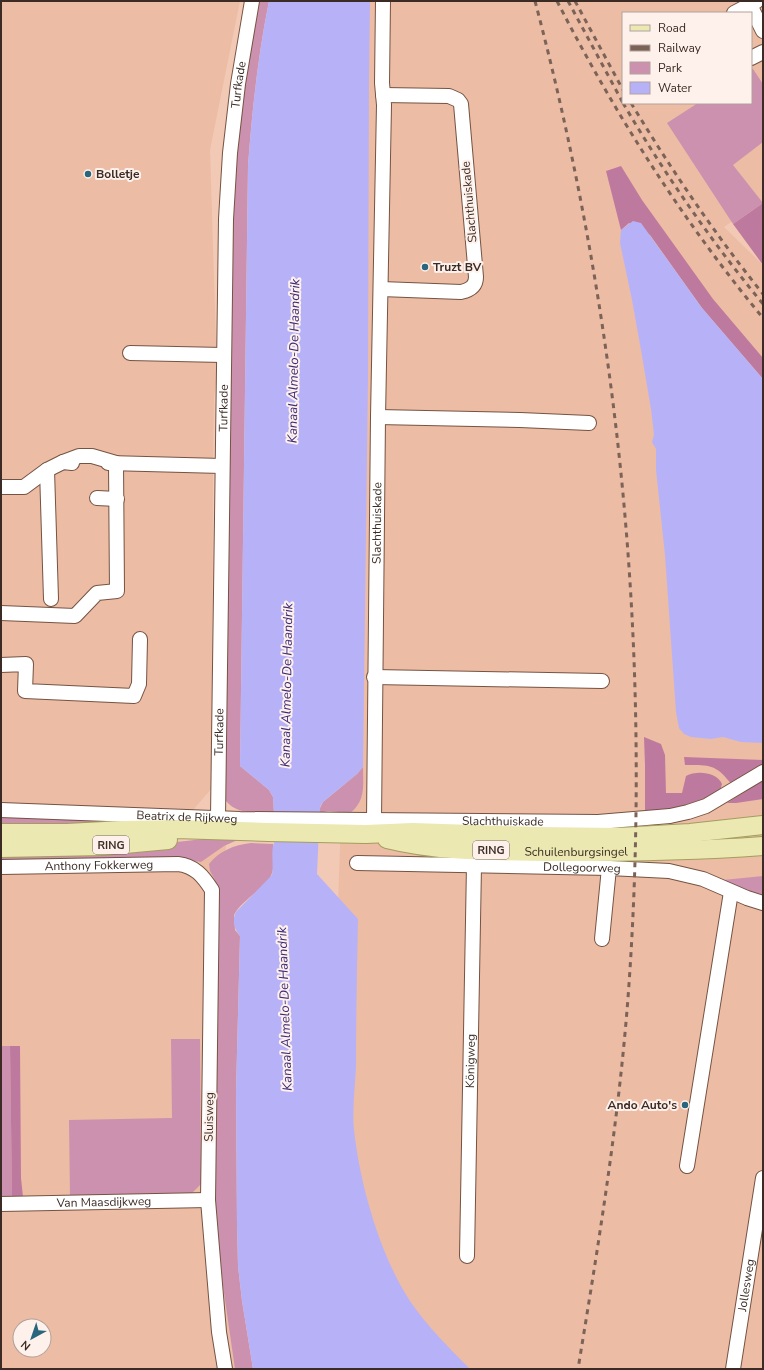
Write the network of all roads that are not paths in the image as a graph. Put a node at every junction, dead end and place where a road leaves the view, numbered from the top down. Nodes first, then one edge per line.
1 (252, 1) edge
2 (383, 1) edge
3 (754, 3) edge
4 (736, 12) edge
5 (763, 31) edge
6 (763, 52) edge
7 (752, 58) edge
8 (383, 95) junction
9 (381, 289) junction
10 (130, 353) dead end
11 (224, 355) junction
12 (378, 417) junction
13 (589, 423) dead end
14 (116, 463) junction
15 (222, 466) junction
16 (47, 470) junction
17 (1, 487) edge
18 (97, 498) dead end
19 (117, 499) junction
20 (51, 599) dead end
21 (1, 613) edge
22 (140, 639) dead end
23 (1, 665) edge
24 (374, 677) junction
25 (602, 681) dead end
26 (763, 772) edge
27 (1, 810) edge
28 (219, 824) junction
29 (763, 825) edge
30 (370, 827) junction
31 (1, 833) edge
32 (763, 846) edge
33 (1, 848) edge
34 (357, 863) dead end
35 (474, 865) junction
36 (1, 867) edge
37 (609, 868) junction
38 (196, 870) joint
39 (731, 892) junction
40 (763, 903) edge
41 (602, 939) dead end
42 (688, 1166) dead end
43 (763, 1178) edge
44 (208, 1200) junction
45 (1, 1204) edge
46 (468, 1256) dead end
47 (225, 1369) edge
48 (734, 1369) edge

1 - 11 street, Turfkade
2 - 8 street, Slachthuiskade
3 - 4 street
3 - 5 street
6 - 7 street
8 - 9 street, Slachthuiskade
8 - 9 street, Slachthuiskade
9 - 12 street, Slachthuiskade
10 - 11 street
11 - 15 street, Turfkade
12 - 13 street
12 - 24 street, Slachthuiskade
14 - 15 street
14 - 16 street
14 - 19 street
15 - 28 street, Turfkade
16 - 17 street
16 - 20 street
18 - 19 street
19 - 21 street
22 - 23 street
24 - 25 street
24 - 30 street, Slachthuiskade
26 - 30 street, Slachthuiskade
27 - 28 street, Beatrix de Rijkweg
28 - 30 main road, Schuilenburgsingel / RING
28 - 31 main road, Schuilenburgsingel / RING
28 - 33 main road, Schuilenburgsingel / RING
29 - 30 main road, Schuilenburgsingel / RING
30 - 32 main road, Schuilenburgsingel / RING
34 - 35 street, Dollegoorweg
35 - 37 street, Dollegoorweg
35 - 46 street, Königweg
36 - 38 street, Anthony Fokkerweg
37 - 39 street, Dollegoorweg
37 - 41 street
38 - 44 street, Sluisweg
39 - 40 street, Dollegoorweg
39 - 42 street
43 - 48 street, Jollesweg
44 - 45 street, Van Maasdijkweg
44 - 47 street, Sluisweg

